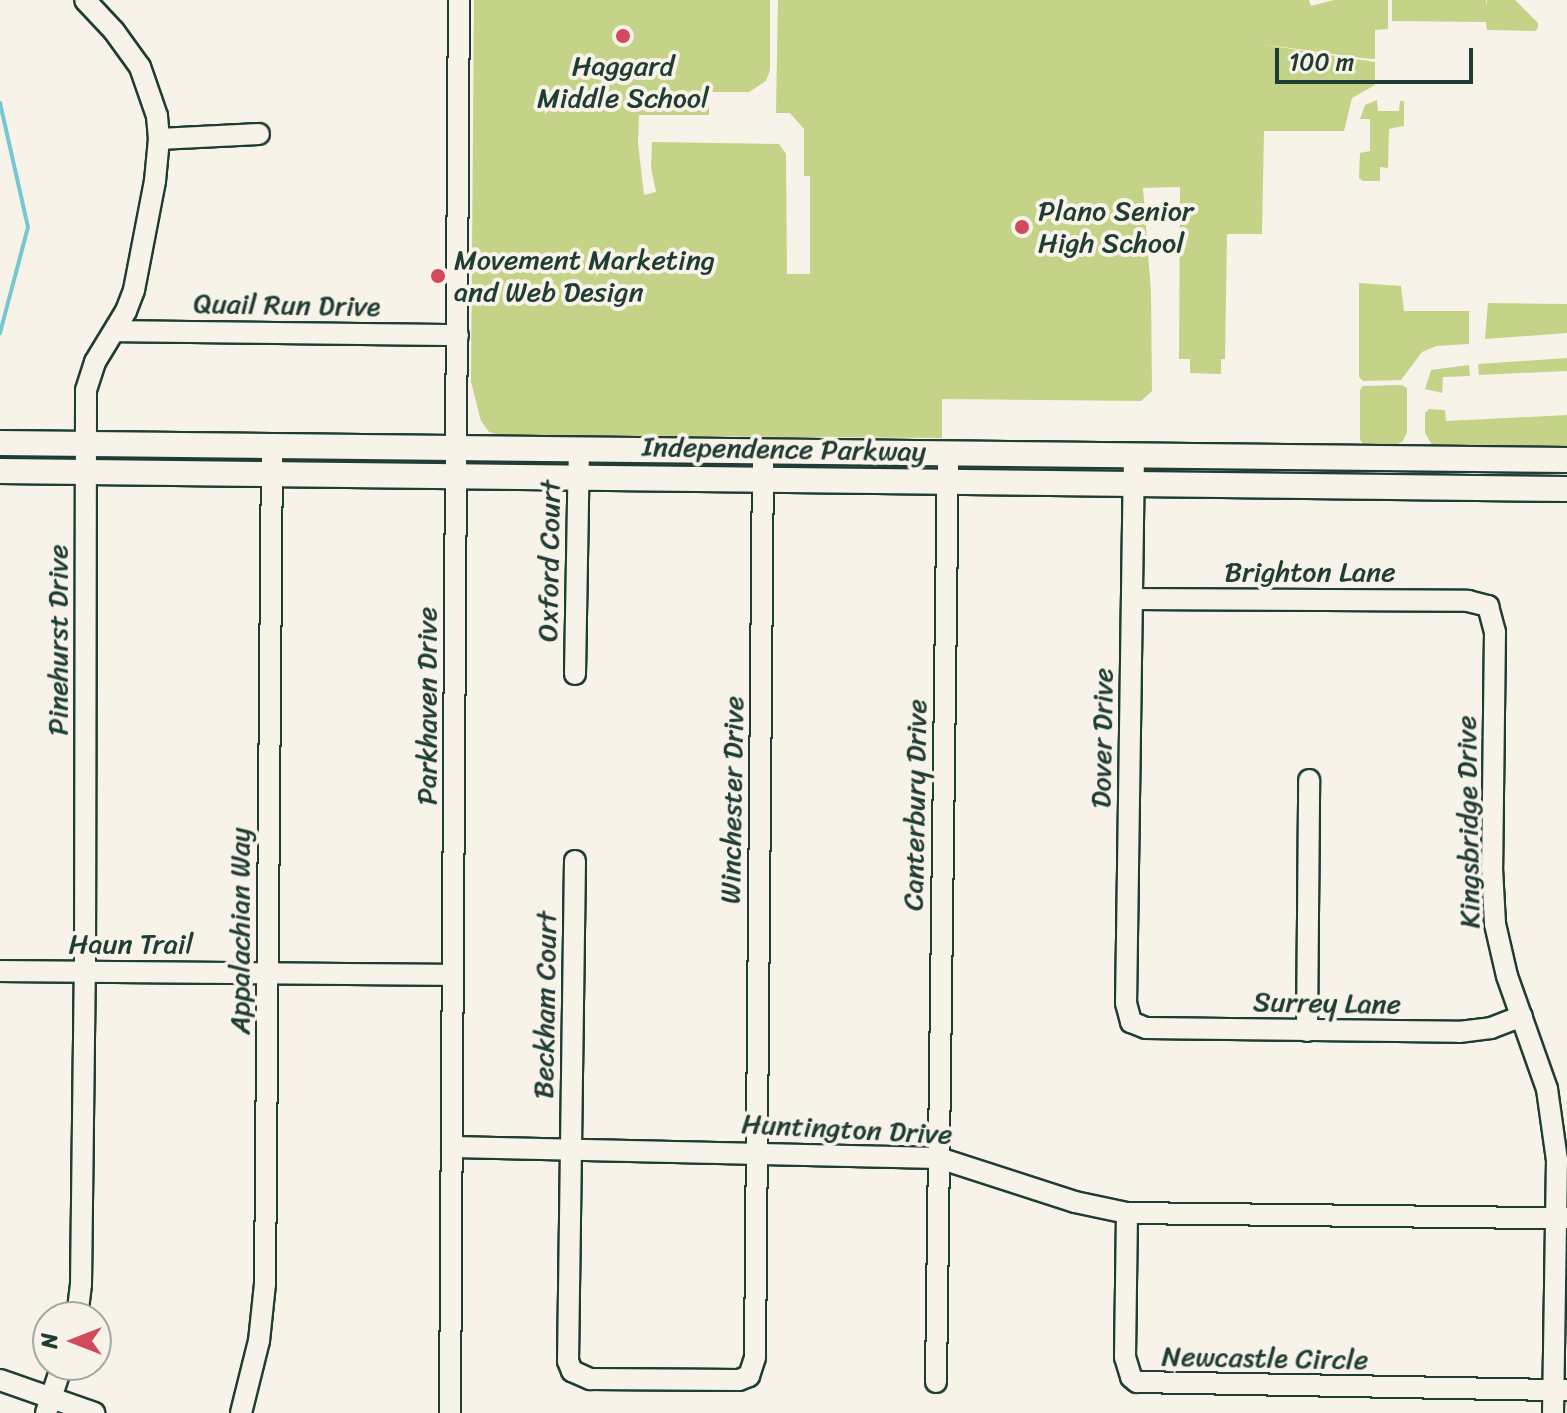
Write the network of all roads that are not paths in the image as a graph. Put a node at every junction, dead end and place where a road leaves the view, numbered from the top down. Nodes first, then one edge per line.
1 (85, 0) edge
2 (459, 0) edge
3 (259, 134) dead end
4 (159, 139) junction
5 (115, 331) junction
6 (458, 335) junction
7 (0, 443) edge
8 (86, 444) junction
9 (272, 446) junction
10 (457, 448) junction
11 (579, 449) junction
12 (763, 450) junction
13 (948, 452) junction
14 (1134, 454) junction
15 (1567, 460) edge
16 (0, 471) edge
17 (86, 472) junction
18 (272, 474) junction
19 (456, 476) junction
20 (579, 477) junction
21 (763, 479) junction
22 (947, 482) junction
23 (1134, 484) junction
24 (1567, 489) edge
25 (1132, 599) junction
26 (1488, 606) joint
27 (575, 674) dead end
28 (1309, 780) dead end
29 (575, 861) dead end
30 (0, 971) edge
31 (85, 972) junction
32 (268, 973) junction
33 (453, 975) junction
34 (1522, 1016) junction
35 (1131, 1022) joint
36 (1307, 1031) junction
37 (452, 1147) junction
38 (571, 1149) junction
39 (756, 1152) junction
40 (939, 1158) junction
41 (1127, 1213) junction
42 (1562, 1218) edge
43 (79, 1301) edge
44 (0, 1380) edge
45 (57, 1381) edge
46 (936, 1382) dead end
47 (1560, 1390) edge
48 (48, 1406) edge
49 (94, 1413) edge
50 (241, 1413) edge
51 (450, 1413) edge
52 (1553, 1413) edge

1 - 4 street, Pinehurst Drive
2 - 6 street, Parkhaven Drive
3 - 4 street
4 - 5 street, Pinehurst Drive
5 - 6 street, Quail Run Drive
5 - 8 street, Pinehurst Drive
6 - 10 street, Parkhaven Drive
7 - 8 main road, Independence Parkway
8 - 9 main road, Independence Parkway
8 - 17 street, Pinehurst Drive
9 - 10 main road, Independence Parkway
9 - 18 street, Appalachian Way
10 - 11 main road, Independence Parkway
10 - 19 street, Parkhaven Drive
11 - 12 main road, Independence Parkway
11 - 20 street, Oxford Court
12 - 13 main road, Independence Parkway
12 - 21 street, Winchester Drive
13 - 14 main road, Independence Parkway
13 - 22 street, Canterbury Drive
14 - 15 main road, Independence Parkway
14 - 23 street, Dover Drive
16 - 17 main road, Independence Parkway
17 - 18 main road, Independence Parkway
17 - 31 street, Pinehurst Drive
18 - 19 main road, Independence Parkway
18 - 32 street, Appalachian Way
19 - 20 main road, Independence Parkway
19 - 33 street, Parkhaven Drive
20 - 21 main road, Independence Parkway
20 - 27 street, Oxford Court
21 - 22 main road, Independence Parkway
21 - 39 street, Winchester Drive
22 - 23 main road, Independence Parkway
22 - 40 street, Canterbury Drive
23 - 24 main road, Independence Parkway
23 - 25 street, Dover Drive
25 - 26 street, Brighton Lane
25 - 35 street, Dover Drive
26 - 34 street, Kingsbridge Drive
28 - 36 street
29 - 38 street, Beckham Court
30 - 31 street, Haun Trail
31 - 32 street, Haun Trail
31 - 43 street, Pinehurst Drive
32 - 33 street, Haun Trail
32 - 50 street, Appalachian Way
33 - 37 street, Parkhaven Drive
34 - 36 street, Surrey Lane
34 - 42 street, Kingsbridge Drive
35 - 36 street, Surrey Lane
37 - 38 street, Huntington Drive
37 - 51 street, Parkhaven Drive
38 - 39 street, Huntington Drive
38 - 39 street, Winchester Drive
39 - 40 street, Huntington Drive
40 - 41 street, Huntington Drive
40 - 46 street, Canterbury Drive
41 - 42 street, Huntington Drive
41 - 47 street, Newcastle Circle
42 - 47 street, Kingsbridge Drive
44 - 48 street
45 - 48 street
47 - 52 street, Kingsbridge Drive
48 - 49 street

